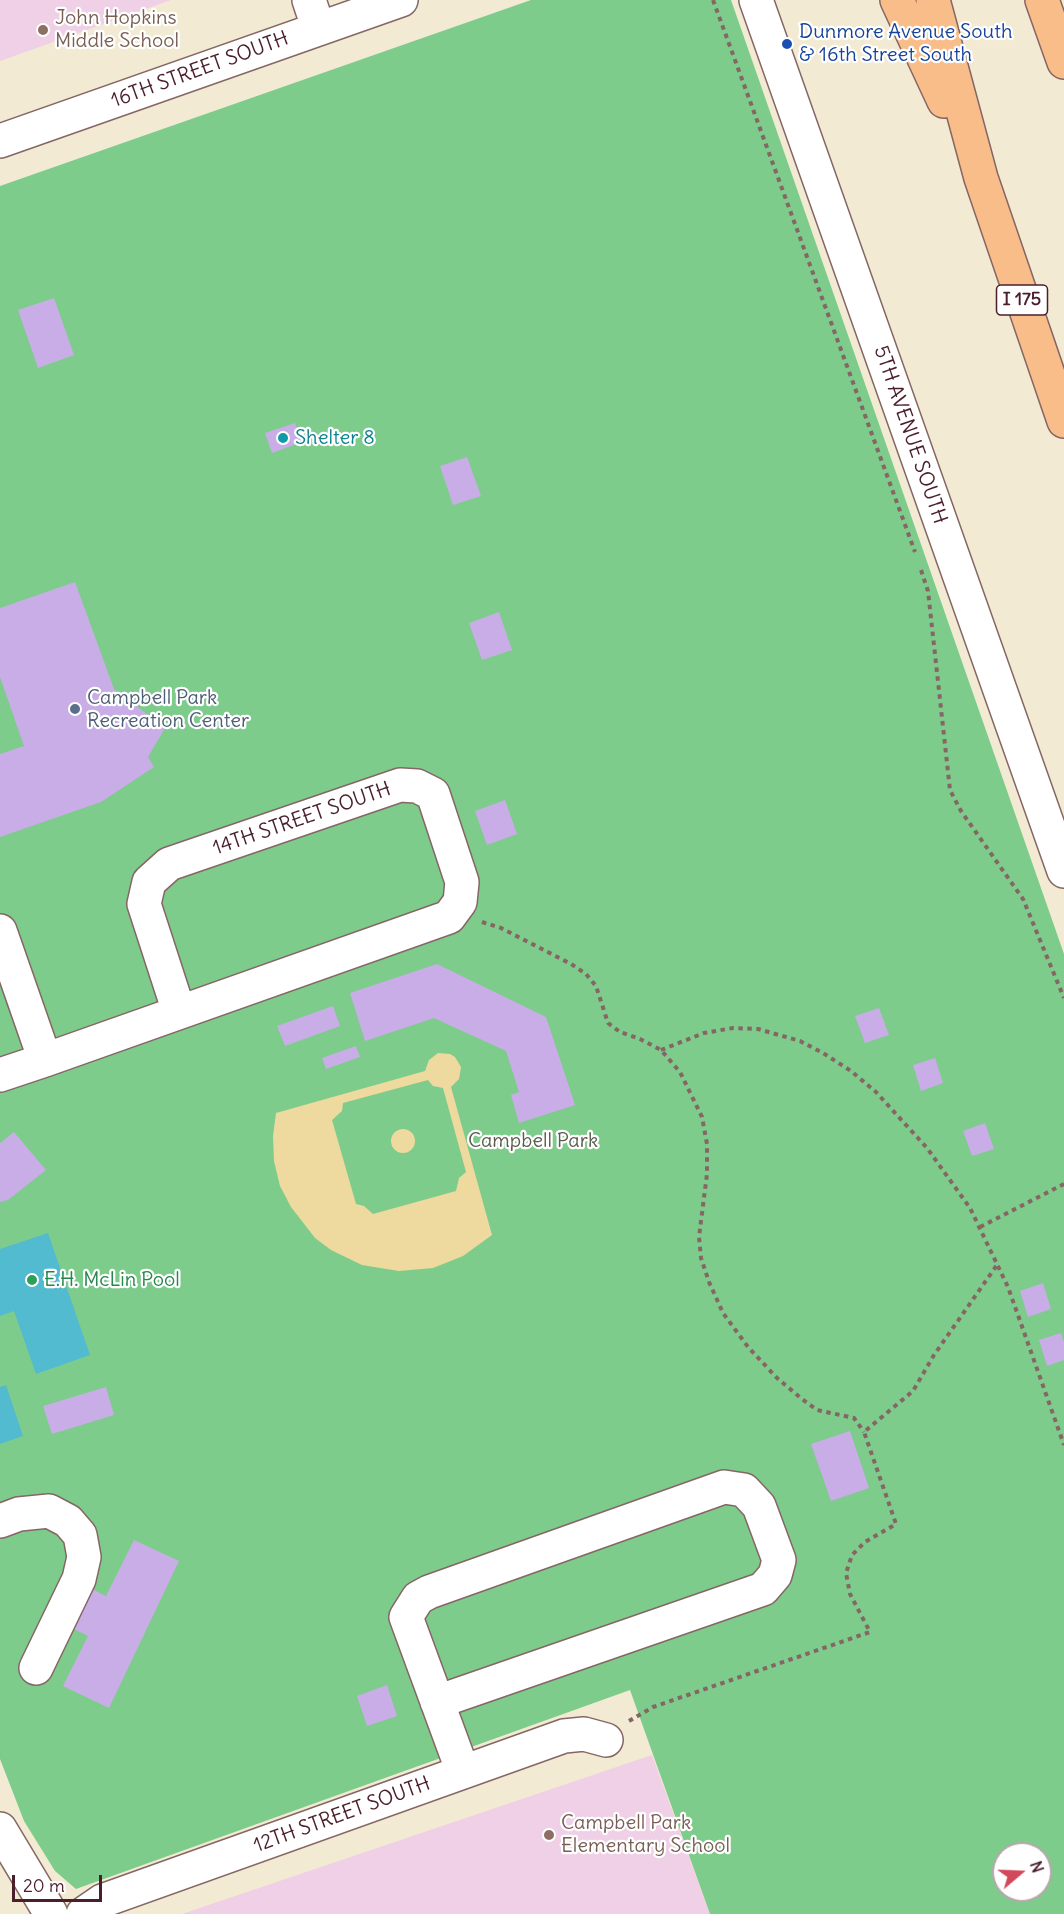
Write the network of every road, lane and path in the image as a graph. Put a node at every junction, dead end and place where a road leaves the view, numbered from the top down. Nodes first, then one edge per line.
1 (401, 0) edge
2 (714, 0) edge
3 (756, 0) edge
4 (897, 0) edge
5 (933, 0) edge
6 (1042, 0) edge
7 (314, 14) edge
8 (1064, 62) edge
9 (0, 141) edge
10 (981, 178) junction
11 (1064, 421) edge
12 (1064, 871) edge
13 (449, 917) junction
14 (0, 931) edge
15 (1064, 998) edge
16 (179, 1012) junction
17 (660, 1050) junction
18 (45, 1060) junction
19 (0, 1076) edge
20 (1064, 1184) edge
21 (980, 1227) junction
22 (997, 1265) junction
23 (864, 1432) junction
24 (1064, 1445) edge
25 (0, 1521) edge
26 (36, 1668) dead end
27 (437, 1702) junction
28 (606, 1740) joint
29 (463, 1772) junction
30 (0, 1829) edge
31 (51, 1914) edge
32 (83, 1914) edge

1 - 7 street, 16TH STREET SOUTH
2 - 15 path
3 - 12 street, 5TH AVENUE SOUTH
4 - 10 highway
5 - 10 highway
6 - 8 highway
7 - 9 street, 16TH STREET SOUTH
10 - 11 highway, I 175
13 - 16 street
13 - 16 street, 14TH STREET SOUTH
13 - 17 path
14 - 18 street
16 - 18 street
17 - 21 path
17 - 23 path
18 - 19 street
20 - 21 path
21 - 22 path
22 - 23 path
22 - 24 path
23 - 28 path
25 - 26 street
27 - 27 street
27 - 29 street
28 - 29 street, 12TH STREET SOUTH
29 - 32 street, 12TH STREET SOUTH
30 - 31 street

